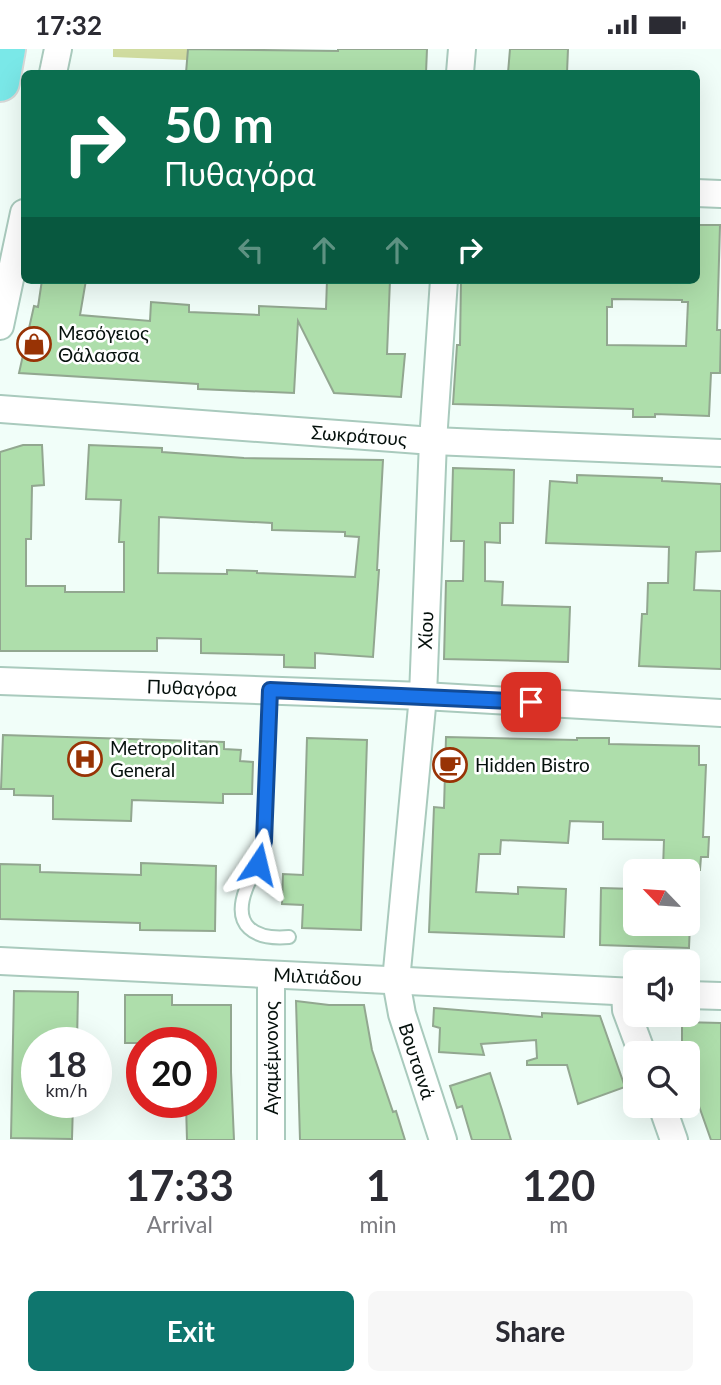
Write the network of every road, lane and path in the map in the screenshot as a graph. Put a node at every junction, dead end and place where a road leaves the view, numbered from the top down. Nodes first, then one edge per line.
1 (6, 49) edge
2 (58, 49) edge
3 (462, 49) edge
4 (54, 70) edge
5 (460, 70) edge
6 (0, 82) edge
7 (700, 193) edge
8 (721, 194) edge
9 (21, 227) edge
10 (444, 284) edge
11 (0, 326) edge
12 (0, 409) edge
13 (433, 441) junction
14 (721, 453) edge
15 (0, 681) edge
16 (270, 690) junction
17 (423, 696) junction
18 (721, 713) edge
19 (289, 937) dead end
20 (0, 961) edge
21 (271, 976) junction
22 (396, 981) junction
23 (623, 992) edge
24 (700, 995) edge
25 (721, 996) edge
26 (666, 1118) edge
27 (271, 1140) edge
28 (443, 1140) edge
29 (674, 1140) edge

1 - 6 main road
2 - 4 street
3 - 5 street
7 - 8 street
9 - 11 street
10 - 13 street, Χίου
12 - 13 street, Σωκράτους
13 - 14 street, Σωκράτους
13 - 17 street, Χίου
15 - 16 street, Πυθαγόρα
16 - 17 street, Πυθαγόρα
16 - 19 lane
17 - 18 street, Πυθαγόρα
17 - 22 street, Χίου
20 - 21 street, Μιλτιάδου
21 - 22 street, Μιλτιάδου
21 - 27 street, Αγαμέμνονος
22 - 23 street, Μιλτιάδου
22 - 28 street, Βουτσινά
24 - 25 street
26 - 29 street

